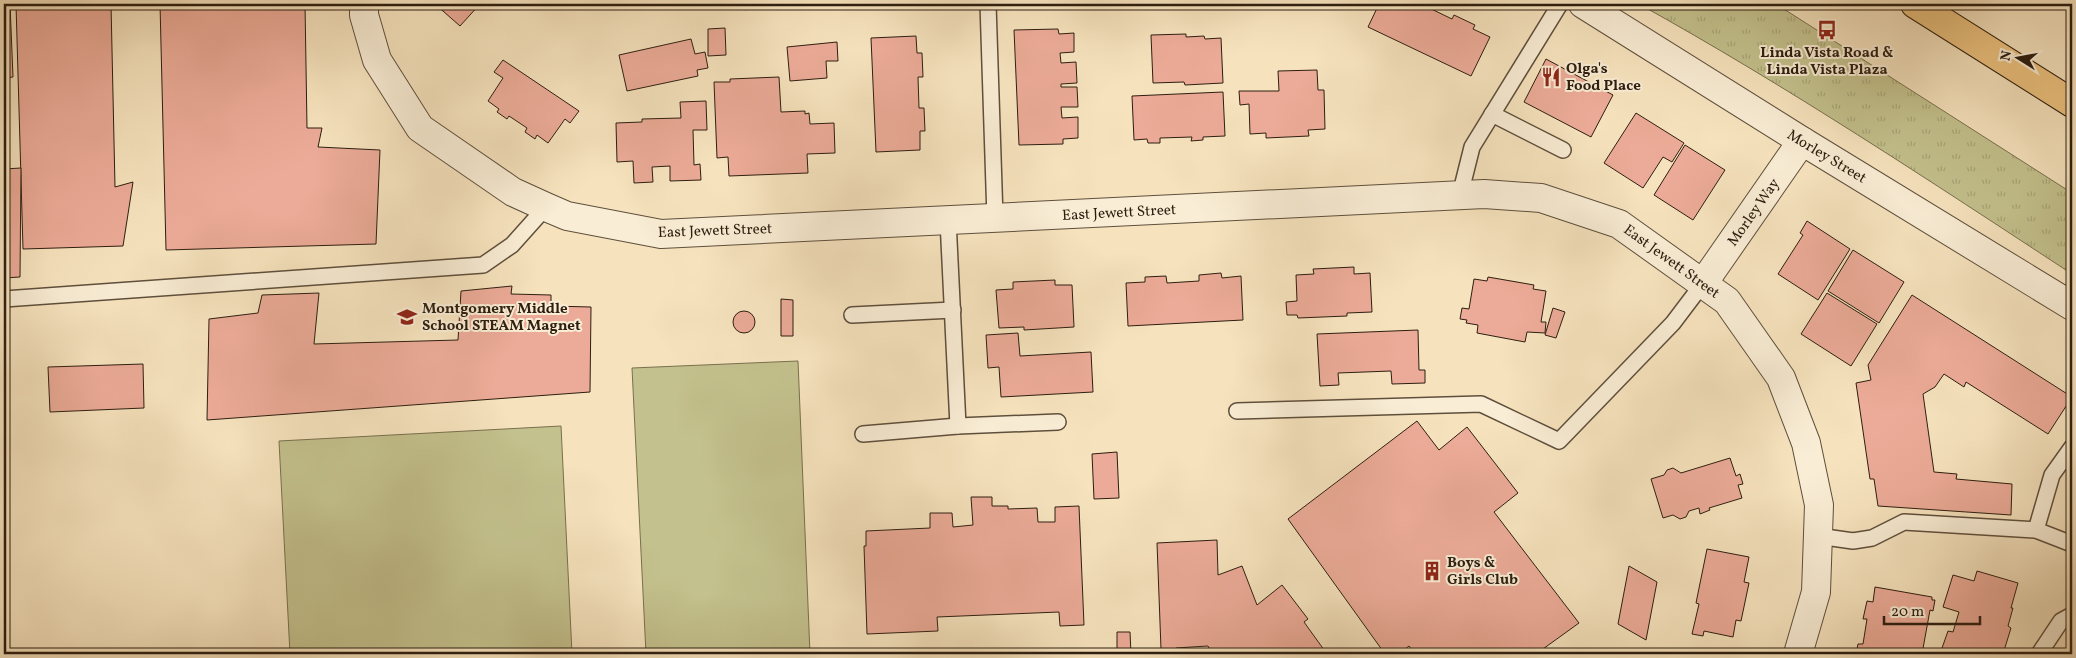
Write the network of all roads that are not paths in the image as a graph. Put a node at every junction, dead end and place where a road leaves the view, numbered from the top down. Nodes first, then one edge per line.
1 (364, 4) edge
2 (988, 4) edge
3 (1560, 4) edge
4 (1583, 4) edge
5 (1915, 4) edge
6 (2072, 103) edge
7 (1492, 114) junction
8 (1802, 141) junction
9 (1564, 150) dead end
10 (1460, 194) junction
11 (546, 207) junction
12 (995, 218) junction
13 (948, 220) junction
14 (1704, 282) junction
15 (4, 299) edge
16 (2072, 306) edge
17 (953, 310) junction
18 (852, 315) dead end
19 (1237, 411) dead end
20 (1058, 422) dead end
21 (958, 426) junction
22 (863, 434) dead end
23 (2072, 447) edge
24 (2036, 530) junction
25 (1818, 536) junction
26 (2072, 544) edge
27 (2072, 615) edge
28 (1798, 654) edge
29 (2039, 654) edge

1 - 11 street, East Jewett Street
2 - 12 lane
3 - 7 lane
4 - 8 street, Morley Street
5 - 6 main road
7 - 9 lane
7 - 10 lane
8 - 14 street, Morley Way
8 - 16 street, Morley Street
10 - 12 street, East Jewett Street
10 - 14 street, East Jewett Street
11 - 13 street, East Jewett Street
11 - 15 lane
12 - 13 street, East Jewett Street
13 - 17 lane
14 - 19 lane
14 - 25 street, East Jewett Street
17 - 18 lane
17 - 21 lane
20 - 21 lane
21 - 22 lane
23 - 24 lane
24 - 25 lane
24 - 26 lane
25 - 28 street, East Jewett Street
27 - 29 lane

